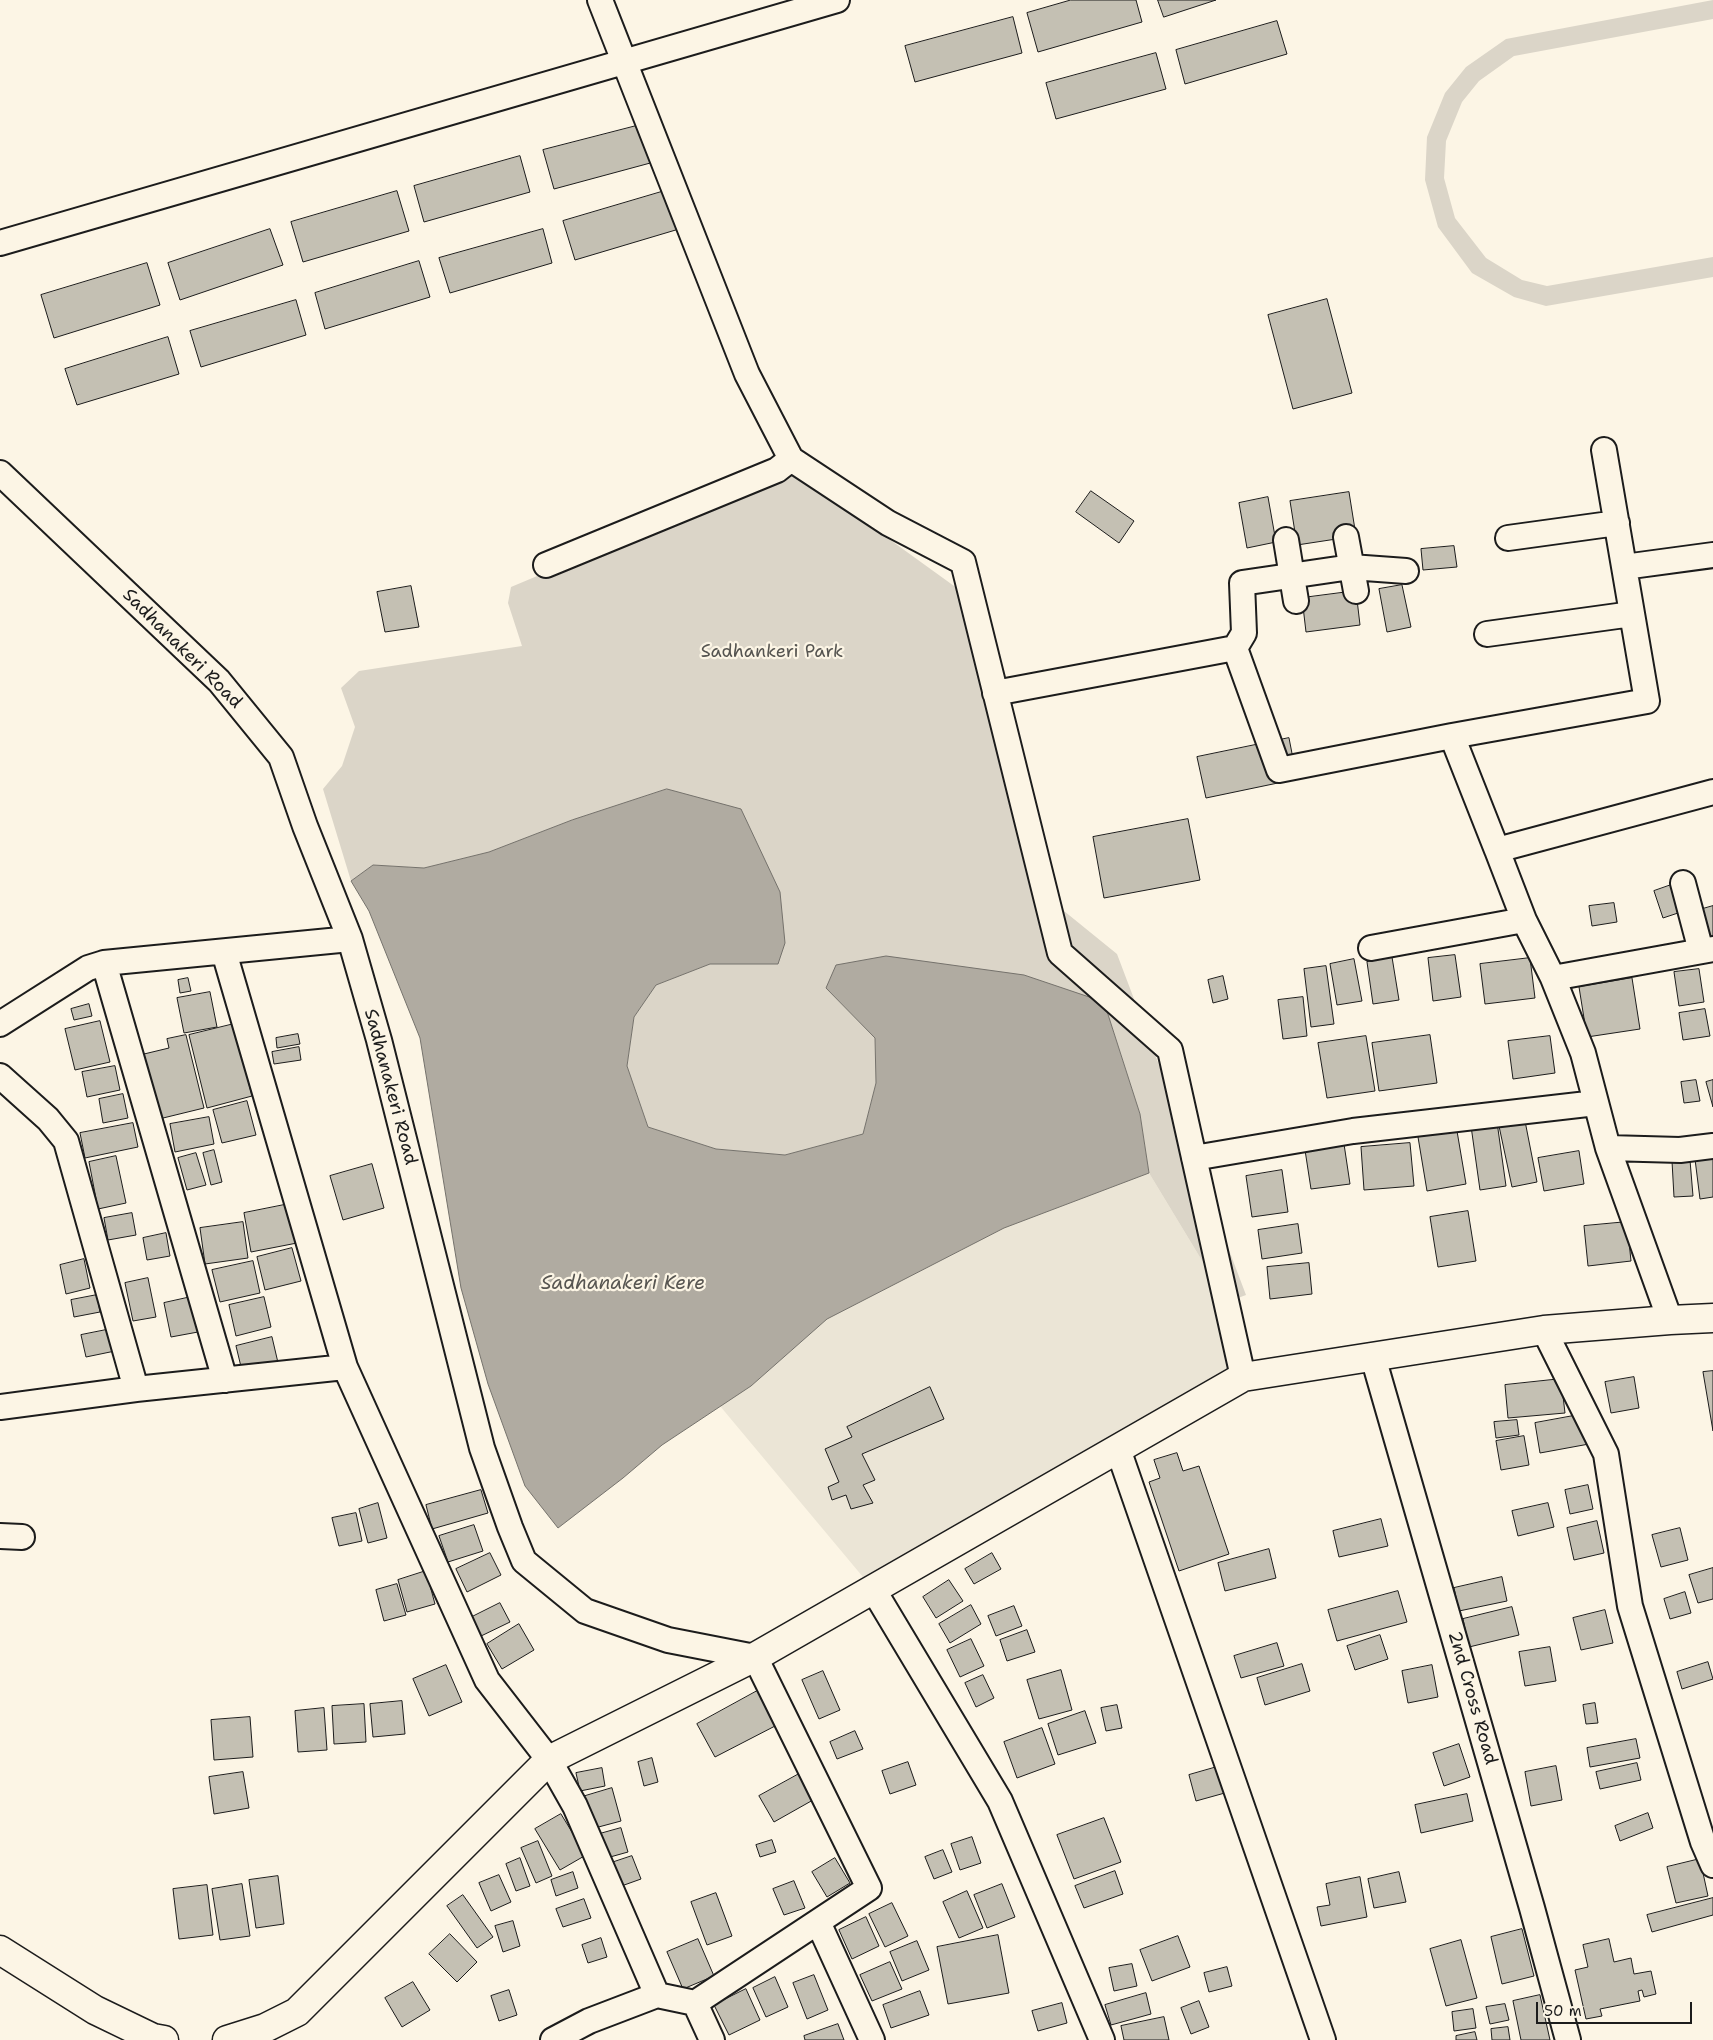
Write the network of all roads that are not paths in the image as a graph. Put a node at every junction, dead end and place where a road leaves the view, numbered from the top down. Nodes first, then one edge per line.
1 (600, 0) edge
2 (837, 0) edge
3 (625, 61) junction
4 (0, 243) edge
5 (1604, 450) dead end
6 (792, 458) junction
7 (0, 473) edge
8 (1616, 523) junction
9 (1346, 538) dead end
10 (1508, 538) dead end
11 (1286, 540) dead end
12 (1713, 554) edge
13 (546, 565) dead end
14 (1352, 567) junction
15 (1624, 567) junction
16 (1406, 571) dead end
17 (1292, 576) junction
18 (1356, 591) dead end
19 (1296, 601) dead end
20 (1632, 614) junction
21 (1487, 634) dead end
22 (1235, 648) junction
23 (995, 693) junction
24 (1452, 736) junction
25 (1713, 792) edge
26 (1497, 850) junction
27 (1683, 883) dead end
28 (1524, 920) junction
29 (350, 938) junction
30 (1372, 948) dead end
31 (1707, 950) edge
32 (224, 952) junction
33 (104, 963) junction
34 (1553, 978) junction
35 (0, 1024) edge
36 (0, 1076) edge
37 (1596, 1103) junction
38 (1713, 1146) edge
39 (1608, 1148) junction
40 (1194, 1158) junction
41 (1713, 1318) edge
42 (1670, 1320) junction
43 (1544, 1330) junction
44 (1373, 1356) junction
45 (345, 1368) junction
46 (1242, 1377) junction
47 (225, 1380) junction
48 (136, 1389) junction
49 (0, 1407) edge
50 (1118, 1449) junction
51 (873, 1589) junction
52 (755, 1657) junction
53 (549, 1760) junction
54 (1713, 1865) edge
55 (818, 1922) junction
56 (0, 1950) edge
57 (657, 1995) junction
58 (695, 2003) junction
59 (164, 2040) edge
60 (227, 2040) edge
61 (553, 2040) edge
62 (712, 2040) edge
63 (872, 2040) edge
64 (1102, 2040) edge
65 (1323, 2040) edge
66 (1568, 2040) edge

1 - 3 street
2 - 3 street
3 - 4 street
3 - 6 street
5 - 8 street
6 - 13 street
6 - 23 street
7 - 29 street, Sadhanakeri Road
8 - 10 street
8 - 15 street
9 - 14 street
11 - 17 street
12 - 15 street
14 - 16 street
14 - 17 street
14 - 18 street
15 - 20 street
17 - 19 street
17 - 22 street
20 - 21 street
20 - 24 street
22 - 23 street
22 - 24 street
23 - 40 street
24 - 26 street
25 - 26 street
26 - 28 street
27 - 31 street
28 - 30 street
28 - 34 street
29 - 32 street
29 - 52 street, Sadhanakeri Road
31 - 34 street
32 - 33 street
32 - 45 street
33 - 35 street
33 - 47 street
34 - 37 street
36 - 48 street
37 - 39 street
37 - 40 street
38 - 39 street
39 - 42 street
40 - 46 street
41 - 42 main road
42 - 43 main road
43 - 44 main road
43 - 54 street
44 - 46 main road
44 - 66 street, 2nd Cross Road
45 - 47 street
45 - 53 street
46 - 50 main road
47 - 48 street
48 - 49 street
50 - 51 main road
50 - 65 street
51 - 52 main road
51 - 64 street
52 - 53 main road
52 - 55 street
53 - 57 street
53 - 60 main road
55 - 58 street
55 - 63 street
56 - 59 main road
57 - 58 street
57 - 61 street
58 - 62 street

